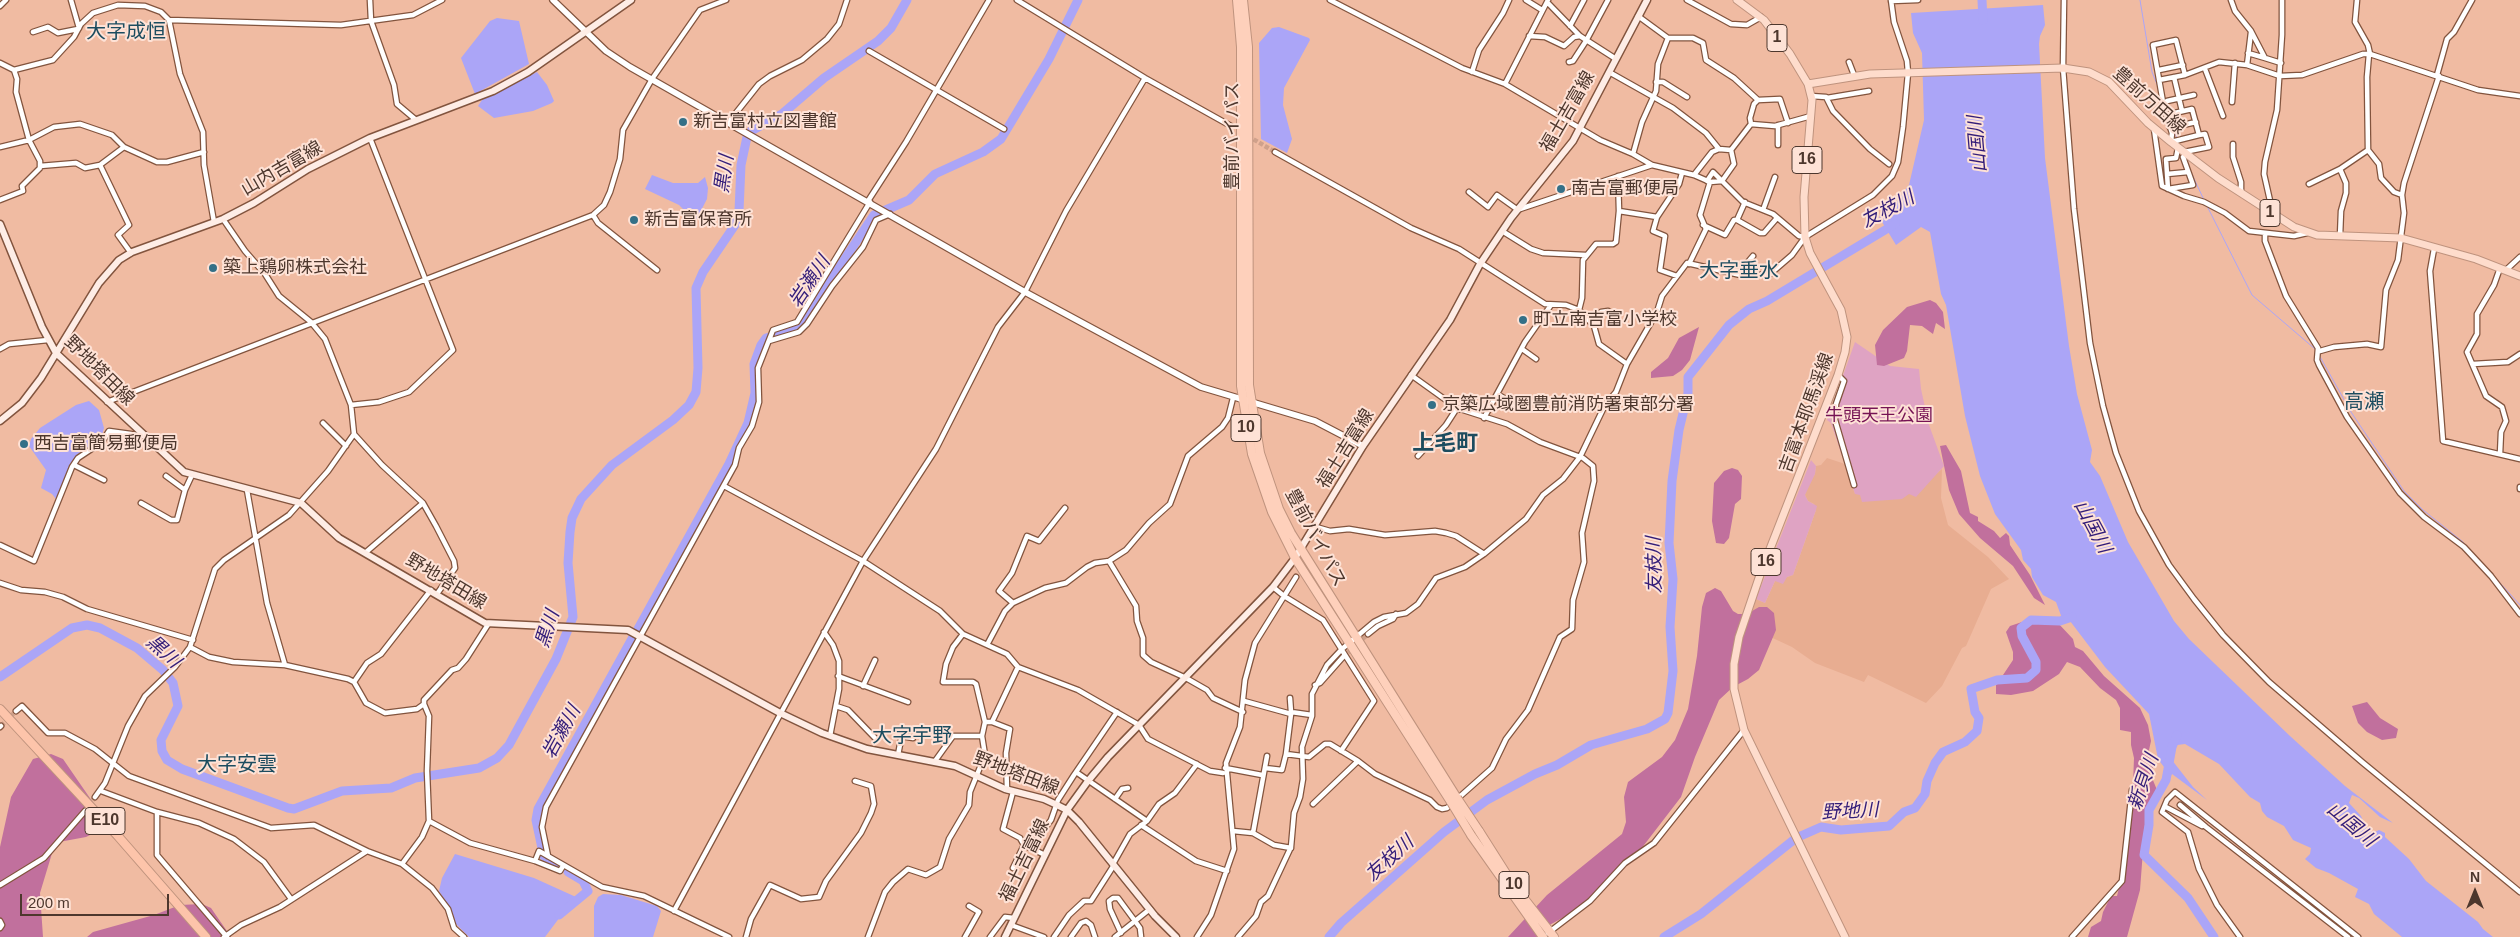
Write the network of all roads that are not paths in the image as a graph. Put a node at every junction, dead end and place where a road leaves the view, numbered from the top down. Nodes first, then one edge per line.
1 (6, 0) edge
2 (71, 0) edge
3 (144, 0) edge
4 (370, 0) edge
5 (442, 0) edge
6 (553, 0) edge
7 (631, 0) edge
8 (726, 0) edge
9 (847, 0) edge
10 (989, 0) edge
11 (1017, 0) edge
12 (1237, 0) edge
13 (1244, 0) edge
14 (1330, 0) edge
15 (1508, 0) edge
16 (1526, 0) edge
17 (1584, 0) edge
18 (1608, 0) edge
19 (1647, 0) edge
20 (1687, 0) edge
21 (1737, 0) edge
22 (1918, 0) edge
23 (2064, 0) edge
24 (2231, 0) edge
25 (2282, 0) edge
26 (2357, 0) edge
27 (2472, 0) edge
28 (1547, 1) edge
29 (1893, 1) edge
30 (0, 6) edge
31 (145, 6) junction
32 (1542, 10) junction
33 (1638, 16) junction
34 (1761, 18) junction
35 (169, 20) junction
36 (371, 21) junction
37 (1570, 26) junction
38 (78, 28) junction
39 (2251, 31) junction
40 (33, 32) dead end
41 (586, 32) junction
42 (1530, 36) junction
43 (1580, 36) junction
44 (1668, 38) junction
45 (1586, 41) junction
46 (869, 51) dead end
47 (2248, 53) junction
48 (2369, 54) junction
49 (2265, 58) junction
50 (1616, 59) junction
51 (1569, 62) dead end
52 (1849, 62) dead end
53 (2281, 62) junction
54 (0, 63) edge
55 (2235, 63) junction
56 (2183, 65) junction
57 (2248, 65) junction
58 (2061, 68) junction
59 (2205, 69) junction
60 (14, 70) junction
61 (2158, 70) junction
62 (1472, 72) junction
63 (1609, 72) junction
64 (1910, 73) junction
65 (1854, 75) junction
66 (2438, 75) junction
67 (2185, 76) junction
68 (2280, 76) junction
69 (2174, 77) junction
70 (1146, 78) junction
71 (652, 79) junction
72 (2159, 80) junction
73 (1656, 82) junction
74 (1506, 84) junction
75 (1808, 84) junction
76 (937, 89) junction
77 (1869, 91) dead end
78 (2194, 95) dead end
79 (1811, 96) junction
80 (2520, 96) edge
81 (1653, 97) junction
82 (1687, 97) dead end
83 (1827, 98) junction
84 (2179, 98) junction
85 (1758, 100) junction
86 (2167, 101) dead end
87 (2232, 102) dead end
88 (2182, 111) junction
89 (2166, 114) junction
90 (1811, 116) junction
91 (2223, 116) dead end
92 (416, 120) junction
93 (2196, 122) junction
94 (728, 123) junction
95 (1788, 123) junction
96 (1751, 124) junction
97 (1778, 125) junction
98 (1231, 126) dead end
99 (1580, 127) junction
100 (2154, 128) junction
101 (2170, 128) junction
102 (1004, 129) dead end
103 (2199, 135) junction
104 (370, 138) junction
105 (29, 140) junction
106 (2171, 142) junction
107 (2233, 144) dead end
108 (1778, 145) dead end
109 (0, 147) edge
110 (124, 147) junction
111 (1719, 149) junction
112 (1731, 150) junction
113 (2368, 150) junction
114 (204, 152) junction
115 (1275, 152) tunnel mouth
116 (1633, 154) junction
117 (2184, 154) junction
118 (2176, 158) junction
119 (1889, 164) dead end
120 (100, 165) junction
121 (1652, 165) junction
122 (40, 166) junction
123 (2340, 168) junction
124 (2188, 172) junction
125 (1682, 173) junction
126 (2167, 174) junction
127 (1694, 175) junction
128 (1618, 176) junction
129 (1775, 176) dead end
130 (1708, 181) junction
131 (1722, 181) junction
132 (2308, 184) dead end
133 (2168, 189) junction
134 (1469, 192) dead end
135 (2241, 193) junction
136 (2402, 195) junction
137 (0, 200) edge
138 (869, 202) junction
139 (1745, 202) junction
140 (1519, 210) junction
141 (1763, 210) junction
142 (1619, 211) junction
143 (888, 213) junction
144 (593, 215) junction
145 (2273, 215) junction
146 (1657, 217) junction
147 (1776, 218) junction
148 (223, 219) junction
149 (1737, 220) junction
150 (214, 222) junction
151 (0, 224) edge
152 (1703, 225) junction
153 (1502, 231) junction
154 (2265, 232) junction
155 (2307, 232) junction
156 (2340, 236) junction
157 (1805, 237) junction
158 (2401, 238) junction
159 (2434, 249) junction
160 (130, 253) junction
161 (1586, 255) junction
162 (1753, 256) dead end
163 (2520, 256) edge
164 (1480, 264) junction
165 (1689, 264) junction
166 (2503, 269) junction
167 (657, 270) dead end
168 (1738, 274) junction
169 (1677, 276) junction
170 (2520, 276) edge
171 (424, 280) junction
172 (1025, 292) junction
173 (1551, 305) junction
174 (1579, 310) junction
175 (1608, 310) dead end
176 (311, 322) junction
177 (1592, 324) junction
178 (48, 340) junction
179 (769, 341) junction
180 (0, 349) edge
181 (1522, 349) junction
182 (2320, 351) junction
183 (56, 353) junction
184 (2520, 354) edge
185 (1536, 359) dead end
186 (1627, 364) junction
187 (2473, 364) junction
188 (1411, 375) junction
189 (1838, 375) junction
190 (1497, 394) junction
191 (1233, 398) junction
192 (1242, 400) junction
193 (107, 402) junction
194 (1250, 403) junction
195 (1514, 404) dead end
196 (351, 405) junction
197 (1457, 408) junction
198 (1484, 418) junction
199 (0, 421) edge
200 (323, 423) dead end
201 (354, 434) junction
202 (145, 436) junction
203 (346, 446) junction
204 (1363, 446) junction
205 (2500, 454) junction
206 (1418, 456) dead end
207 (1580, 458) junction
208 (2520, 459) edge
209 (74, 465) junction
210 (192, 475) junction
211 (166, 476) dead end
212 (104, 480) dead end
213 (1854, 485) dead end
214 (724, 486) junction
215 (185, 490) junction
216 (247, 490) junction
217 (141, 503) dead end
218 (301, 503) junction
219 (422, 504) junction
220 (1065, 508) dead end
221 (1316, 526) junction
222 (257, 538) junction
223 (0, 545) edge
224 (1301, 548) junction
225 (365, 553) junction
226 (1484, 554) junction
227 (1295, 558) junction
228 (1109, 561) junction
229 (863, 562) junction
230 (1296, 578) dead end
231 (0, 583) edge
232 (1273, 587) junction
233 (434, 592) junction
234 (1284, 596) junction
235 (1013, 603) junction
236 (1396, 614) junction
237 (2520, 614) edge
238 (489, 623) junction
239 (824, 632) junction
240 (963, 634) junction
241 (1368, 634) tunnel mouth
242 (642, 636) junction
243 (193, 640) junction
244 (1353, 640) junction
245 (988, 643) junction
246 (190, 647) junction
247 (1342, 649) junction
248 (1343, 657) tunnel mouth
249 (874, 660) dead end
250 (285, 665) junction
251 (1018, 667) junction
252 (838, 676) junction
253 (1186, 678) junction
254 (354, 682) junction
255 (1315, 685) junction
256 (863, 686) junction
257 (1290, 698) dead end
258 (1244, 701) junction
259 (908, 702) dead end
260 (424, 704) junction
261 (836, 706) junction
262 (0, 709) edge
263 (16, 711) dead end
264 (1117, 712) junction
265 (1242, 712) junction
266 (780, 713) junction
267 (1291, 713) junction
268 (1312, 715) junction
269 (985, 722) junction
270 (992, 722) junction
271 (1139, 725) junction
272 (1744, 730) junction
273 (830, 736) junction
274 (982, 736) junction
275 (913, 738) dead end
276 (876, 739) dead end
277 (1341, 751) junction
278 (1286, 754) junction
279 (898, 755) junction
280 (1267, 756) dead end
281 (1301, 757) junction
282 (935, 761) junction
283 (1358, 762) junction
284 (113, 764) junction
285 (1196, 764) junction
286 (1265, 768) junction
287 (1224, 771) junction
288 (1076, 772) junction
289 (1262, 775) junction
290 (978, 776) junction
291 (855, 781) dead end
292 (1088, 781) junction
293 (1128, 788) dead end
294 (2132, 790) dead end
295 (101, 791) junction
296 (1010, 791) junction
297 (95, 797) tunnel mouth
298 (1115, 799) junction
299 (1454, 800) junction
300 (1057, 804) junction
301 (1313, 804) dead end
302 (2180, 805) dead end
303 (2166, 807) junction
304 (1067, 810) junction
305 (85, 811) tunnel mouth
306 (157, 812) junction
307 (430, 821) junction
308 (1147, 821) junction
309 (1142, 825) junction
310 (2206, 828) junction
311 (1233, 831) junction
312 (1253, 833) junction
313 (1024, 845) junction
314 (1030, 848) junction
315 (1290, 848) junction
316 (367, 851) junction
317 (1045, 855) junction
318 (548, 856) junction
319 (535, 861) junction
320 (402, 864) junction
321 (1114, 865) junction
322 (563, 866) junction
323 (1013, 868) dead end
324 (1227, 870) junction
325 (0, 885) edge
326 (2520, 892) edge
327 (291, 900) junction
328 (969, 906) dead end
329 (1150, 908) junction
330 (674, 911) junction
331 (0, 921) edge
332 (1135, 921) junction
333 (1012, 922) junction
334 (0, 928) edge
335 (1121, 932) junction
336 (1028, 935) edge
337 (226, 936) edge
338 (1546, 936) edge
339 (206, 937) edge
340 (464, 937) edge
341 (728, 937) edge
342 (746, 937) edge
343 (868, 937) edge
344 (965, 937) edge
345 (990, 937) edge
346 (1005, 937) edge
347 (1044, 937) edge
348 (1054, 937) edge
349 (1071, 937) edge
350 (1095, 937) edge
351 (1115, 937) edge
352 (1141, 937) edge
353 (1176, 937) edge
354 (1197, 937) edge
355 (1238, 937) edge
356 (1846, 937) edge
357 (2072, 937) edge
358 (2240, 937) edge
359 (2348, 937) edge
360 (2358, 937) edge

1 - 30 street
2 - 38 street
3 - 31 street
4 - 36 street
5 - 36 street
6 - 41 street
7 - 41 main road, 山内吉富線
8 - 71 street
9 - 94 street
10 - 76 street
11 - 70 street
12 - 192 highway, 豊前バイパス / 10
13 - 194 highway, 豊前バイパス / 10
14 - 62 street
15 - 62 street
16 - 32 street
17 - 37 street
18 - 45 street
19 - 33 main road, 福土吉富線
20 - 34 street
21 - 34 main road, 1
22 - 29 street
23 - 58 street
24 - 39 street
25 - 53 street
26 - 48 street
27 - 66 street
28 - 32 street
28 - 37 street
29 - 64 street
31 - 35 street
31 - 38 street
32 - 42 street
33 - 44 street
33 - 50 main road, 福土吉富線
34 - 75 main road, 1
35 - 36 street
35 - 114 street
36 - 92 street
37 - 43 street
38 - 40 street
38 - 60 street
39 - 47 street
39 - 49 street
41 - 71 street
41 - 92 main road, 山内吉富線
42 - 43 street
42 - 74 street
43 - 45 street
44 - 73 street
44 - 85 street
45 - 50 street
45 - 51 street
46 - 76 street
47 - 49 street
47 - 57 street
48 - 66 street
48 - 68 street
48 - 113 street
49 - 53 street
50 - 63 main road, 福土吉富線
52 - 65 street
53 - 68 street
54 - 60 street
55 - 57 street
55 - 59 street
55 - 87 street
56 - 61 street
56 - 61 street
56 - 67 street
57 - 68 street
58 - 64 main road, 豊前万田線 / 1
58 - 100 main road, 豊前万田線 / 1
58 - 326 street
59 - 67 street
59 - 91 street
60 - 105 street
61 - 72 street
62 - 74 street
63 - 81 street
63 - 99 main road, 福土吉富線
64 - 65 main road, 豊前万田線 / 1
64 - 157 street
65 - 75 main road, 豊前万田線 / 1
66 - 80 street
66 - 136 street
67 - 69 street
68 - 145 street
69 - 72 street
69 - 84 street
70 - 98 street
70 - 172 street
71 - 94 street
71 - 144 street
72 - 89 street
73 - 81 street
73 - 82 street
74 - 99 street
75 - 79 main road, 吉富本耶馬渓線 / 16
76 - 102 street
76 - 138 street
77 - 83 street
78 - 84 street
79 - 83 street
79 - 90 main road, 吉富本耶馬渓線 / 16
81 - 111 street
81 - 116 street
83 - 119 street
84 - 86 street
84 - 88 street
85 - 95 street
85 - 96 street
88 - 89 street
88 - 93 street
89 - 101 street
90 - 95 street
90 - 157 main road, 吉富本耶馬渓線 / 16
92 - 104 main road, 山内吉富線
93 - 101 street
93 - 103 street
94 - 138 street
95 - 97 street
96 - 97 street
96 - 112 street
97 - 108 street
99 - 116 street
99 - 140 main road, 福土吉富線
100 - 106 main road, 豊前万田線 / 1
100 - 133 street
101 - 106 street
103 - 106 street
103 - 117 street
104 - 148 main road, 山内吉富線
104 - 171 street
105 - 109 street
105 - 110 street
105 - 122 street
106 - 117 main road, 豊前万田線 / 1
107 - 135 street
110 - 114 street
110 - 120 street
111 - 112 street
111 - 127 street
112 - 131 street
113 - 123 street
113 - 136 street
114 - 150 street
115 - 164 street
116 - 121 street
117 - 118 street
117 - 118 street
117 - 124 street
117 - 135 main road, 豊前万田線 / 1
118 - 126 street
120 - 122 street
120 - 160 street
121 - 125 street
121 - 128 street
122 - 137 street
123 - 132 street
123 - 156 street
124 - 126 street
124 - 133 street
125 - 127 street
125 - 146 street
126 - 133 street
127 - 130 street
128 - 140 street
128 - 142 street
129 - 141 street
130 - 131 street
130 - 131 street
130 - 152 street
131 - 139 street
133 - 154 street
134 - 140 street
135 - 145 main road, 豊前万田線 / 1
136 - 158 street
138 - 143 street
138 - 179 street
139 - 141 street
139 - 149 street
140 - 153 main road, 福土吉富線
141 - 147 street
142 - 146 street
142 - 161 street
143 - 172 street
143 - 179 street
144 - 167 street
144 - 171 street
145 - 155 main road, 豊前万田線 / 1
146 - 169 street
147 - 149 street
147 - 157 street
148 - 150 main road, 山内吉富線
148 - 176 street
149 - 152 street
150 - 160 main road, 山内吉富線
151 - 178 main road, 野地塔田線
152 - 165 street
153 - 161 street
153 - 164 main road, 福土吉富線
154 - 155 street
154 - 182 street
155 - 156 main road, 豊前万田線 / 1
156 - 158 main road, 豊前万田線 / 1
157 - 168 street
157 - 189 main road, 吉富本耶馬渓線 / 16
158 - 159 main road, 豊前万田線 / 1
158 - 182 street
159 - 166 main road, 豊前万田線 / 1
159 - 205 street
160 - 183 main road, 山内吉富線
161 - 174 street
162 - 168 street
163 - 166 street
164 - 173 street
164 - 188 main road, 福土吉富線
165 - 168 street
165 - 169 street
166 - 170 main road, 豊前万田線 / 1
166 - 187 street
169 - 186 street
171 - 176 street
171 - 196 street
172 - 191 street
172 - 229 street
173 - 174 street
173 - 181 street
174 - 177 street
175 - 177 street
176 - 193 street
176 - 196 street
177 - 186 street
178 - 180 street
178 - 183 main road, 野地塔田線
179 - 214 street
181 - 185 street
181 - 190 street
182 - 237 street
183 - 193 main road, 野地塔田線
183 - 199 main road, 山内吉富線
184 - 187 street
186 - 207 street
187 - 205 street
188 - 197 street
188 - 204 main road, 福土吉富線
189 - 213 street
189 - 272 main road, 吉富本耶馬渓線 / 16
190 - 195 street
190 - 198 street
191 - 192 street
191 - 228 street
192 - 194 street
192 - 227 highway, 豊前バイパス / 10
193 - 202 main road, 野地塔田線
194 - 204 street
194 - 224 highway, 豊前バイパス / 10
196 - 201 street
197 - 198 street
197 - 206 street
198 - 207 street
200 - 203 street
201 - 203 street
201 - 219 street
202 - 209 street
202 - 210 main road, 野地塔田線
203 - 218 street
204 - 221 main road, 福土吉富線
205 - 208 street
207 - 226 street
207 - 283 street
209 - 212 street
209 - 223 street
210 - 215 street
210 - 216 main road, 野地塔田線
211 - 215 street
214 - 229 street
214 - 242 street
215 - 217 street
216 - 218 main road, 野地塔田線
216 - 222 street
218 - 222 street
218 - 225 main road, 野地塔田線
219 - 225 street
219 - 233 street
220 - 235 street
221 - 224 main road, 福土吉富線
221 - 226 street
222 - 243 street
222 - 250 street
224 - 227 main road, 福土吉富線
224 - 244 highway, 豊前バイパス / 10
225 - 233 main road, 野地塔田線
226 - 236 street
227 - 232 main road, 福土吉富線
227 - 244 highway, 豊前バイパス / 10
228 - 235 street
228 - 253 street
229 - 239 street
229 - 240 street
230 - 234 street
231 - 243 street
232 - 234 street
232 - 253 main road, 福土吉富線
233 - 238 main road, 野地塔田線
233 - 254 street
234 - 247 street
234 - 258 street
235 - 245 street
236 - 241 street
236 - 244 street
238 - 242 main road, 野地塔田線
238 - 260 street
239 - 252 street
239 - 266 street
240 - 245 street
240 - 269 street
242 - 266 main road, 野地塔田線
242 - 318 street
243 - 246 street
244 - 247 street
244 - 299 highway, 豊前バイパス / 10
245 - 251 street
246 - 250 street
246 - 284 street
247 - 255 street
247 - 277 street
248 - 255 street
249 - 256 street
250 - 254 street
251 - 264 street
251 - 270 street
252 - 256 street
252 - 261 street
253 - 265 street
253 - 271 main road, 福土吉富線
254 - 260 street
255 - 268 street
256 - 259 street
257 - 267 street
258 - 265 street
258 - 267 street
260 - 307 street
261 - 273 street
261 - 276 street
262 - 339 highway, E10
263 - 284 street
264 - 271 street
264 - 288 street
265 - 287 street
266 - 273 main road, 野地塔田線
266 - 330 street
267 - 268 street
267 - 278 street
268 - 281 street
269 - 270 street
269 - 274 street
270 - 296 street
271 - 285 street
271 - 292 main road, 福土吉富線
272 - 338 street
272 - 356 main road, 吉富本耶馬渓線 / 16
273 - 279 main road, 野地塔田線
274 - 282 street
274 - 290 street
275 - 279 street
277 - 281 street
277 - 283 street
278 - 281 street
278 - 286 street
279 - 282 main road, 野地塔田線
280 - 286 street
281 - 315 street
282 - 290 main road, 野地塔田線
283 - 301 street
284 - 295 street
284 - 316 street
285 - 287 street
285 - 308 street
286 - 289 street
287 - 289 street
287 - 311 street
288 - 292 street
288 - 300 street
289 - 312 street
290 - 296 main road, 野地塔田線
290 - 343 street
291 - 342 street
292 - 298 street
292 - 304 main road, 福土吉富線
293 - 298 street
294 - 357 street
295 - 297 street
295 - 306 street
296 - 300 main road, 野地塔田線
296 - 313 street
298 - 308 street
299 - 338 highway, 豊前バイパス / 10, bridge
299 - 338 highway, 豊前バイパス / 10, bridge
300 - 304 main road, 野地塔田線
300 - 314 street
302 - 310 street
303 - 310 street
303 - 358 street
303 - 360 street
304 - 317 main road, 福土吉富線
304 - 321 main road, 野地塔田線
305 - 325 street
306 - 327 street
306 - 337 street
307 - 319 street
307 - 320 street
308 - 309 street
309 - 321 street
309 - 324 street
310 - 359 street
311 - 312 street
311 - 324 street
312 - 315 street
313 - 314 street
313 - 323 street
314 - 317 street
315 - 355 street
316 - 320 street
316 - 327 street
317 - 333 main road, 福土吉富線
318 - 319 street
318 - 322 street
319 - 322 street
320 - 340 street
321 - 329 main road, 野地塔田線
321 - 348 street
322 - 330 street
324 - 354 street
327 - 337 street
328 - 344 street
329 - 332 street
329 - 353 main road, 野地塔田線
330 - 341 street
331 - 334 street
332 - 335 street
332 - 335 street
332 - 352 street
333 - 336 street
333 - 345 street
333 - 346 main road, 福土吉富線
335 - 351 street
336 - 347 street
349 - 350 street

